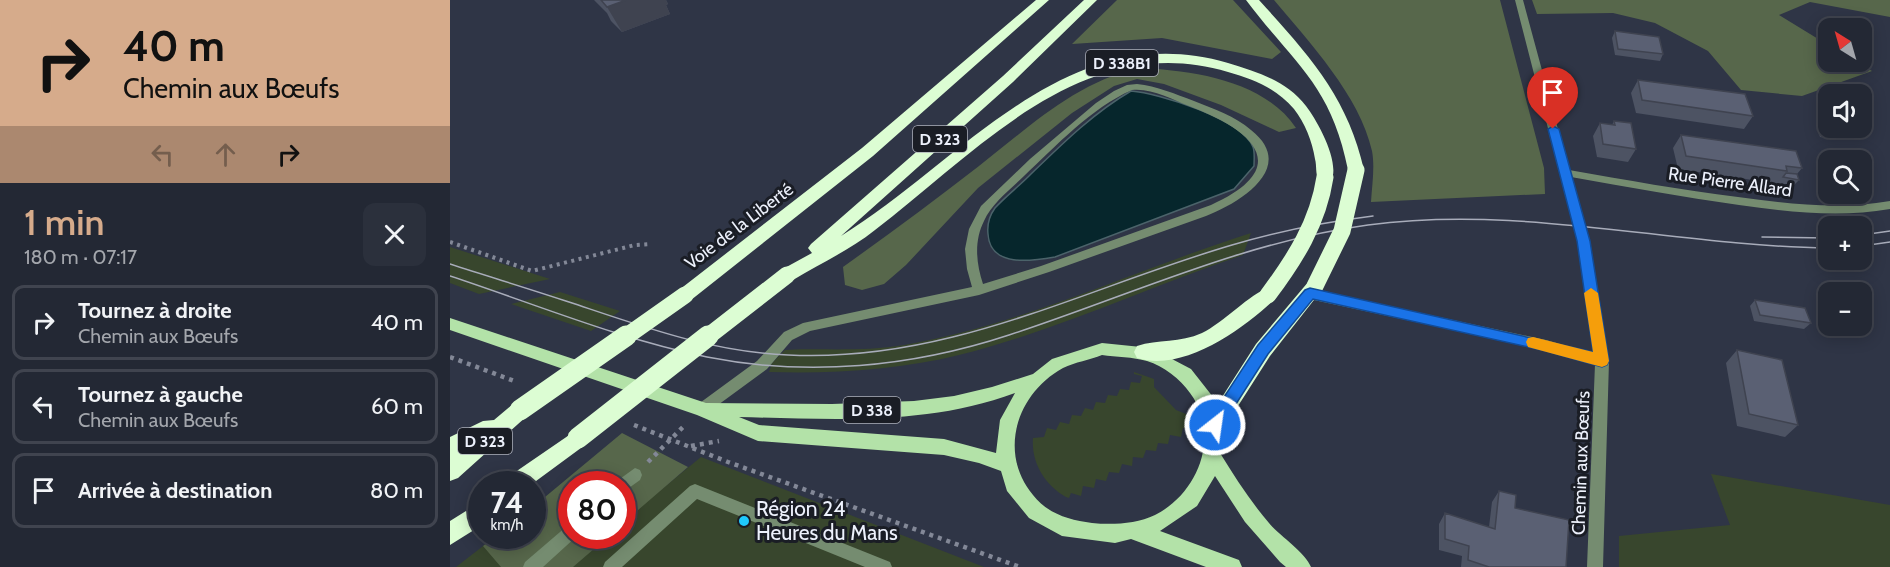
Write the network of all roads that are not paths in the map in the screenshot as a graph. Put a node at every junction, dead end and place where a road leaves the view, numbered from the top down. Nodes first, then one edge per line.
1 (1043, 0) edge
2 (1091, 0) edge
3 (1252, 0) edge
4 (1519, 0) edge
5 (1566, 173) junction
6 (1890, 205) edge
7 (786, 275) junction
8 (979, 290) junction
9 (1312, 290) junction
10 (450, 324) edge
11 (450, 330) edge
12 (477, 334) junction
13 (1144, 352) junction
14 (1602, 361) junction
15 (1037, 377) junction
16 (702, 409) junction
17 (520, 410) junction
18 (1215, 425) junction
19 (450, 448) edge
20 (1213, 457) junction
21 (1006, 465) junction
22 (450, 471) edge
23 (534, 471) edge
24 (468, 521) edge
25 (1134, 531) junction
26 (450, 534) edge
27 (558, 543) edge
28 (531, 567) edge
29 (611, 567) edge
30 (884, 567) edge
31 (1232, 567) edge
32 (1301, 567) edge
33 (1595, 567) edge

1 - 17 highway, Voie de la Liberté / D 323, bridge
2 - 7 highway, D 323
3 - 9 highway, bridge
4 - 5 street, Chemin aux Bœufs
5 - 6 street, Rue Pierre Allard
5 - 14 street, Chemin aux Bœufs
7 - 13 highway, D 338B1, bridge
7 - 23 highway, D 323, bridge
8 - 8 street
8 - 16 street
9 - 14 street
9 - 18 highway
10 - 12 main road, D 338
11 - 12 main road, D 338
12 - 16 main road, D 338
13 - 15 main road
13 - 18 main road
14 - 33 street, Chemin aux Bœufs
15 - 16 main road, D 338
15 - 21 main road
16 - 21 main road, D 338
17 - 19 highway
17 - 22 highway, Voie de la Liberté / D 323
18 - 20 main road
20 - 25 main road
20 - 32 main road
21 - 25 main road
24 - 26 highway
25 - 31 main road
27 - 28 street
29 - 30 street

